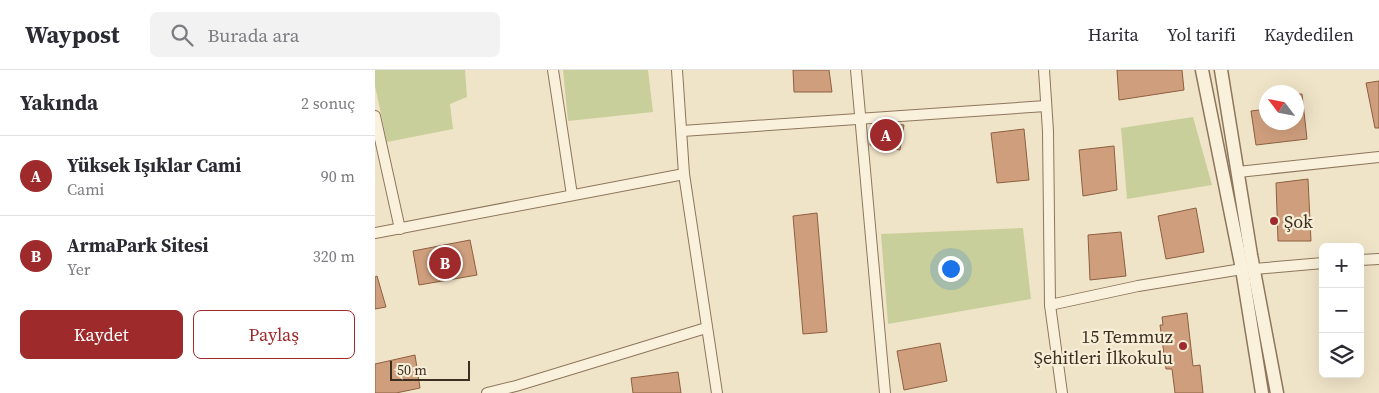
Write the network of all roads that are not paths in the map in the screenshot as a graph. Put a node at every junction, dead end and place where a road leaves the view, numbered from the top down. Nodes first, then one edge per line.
1 (553, 70) edge
2 (677, 70) edge
3 (856, 70) edge
4 (1044, 70) edge
5 (1202, 70) edge
6 (1221, 70) edge
7 (1046, 106) junction
8 (375, 116) edge
9 (861, 118) junction
10 (682, 130) junction
11 (1379, 157) edge
12 (1237, 172) junction
13 (684, 174) junction
14 (571, 195) junction
15 (400, 229) junction
16 (375, 233) edge
17 (1379, 259) edge
18 (1364, 260) edge
19 (1319, 263) edge
20 (1248, 269) junction
21 (1050, 305) junction
22 (706, 328) junction
23 (487, 393) edge
24 (717, 393) edge
25 (885, 393) edge
26 (1062, 393) edge
27 (1262, 393) edge
28 (1277, 393) edge

1 - 14 street
2 - 10 street
3 - 9 street
4 - 7 street
5 - 20 street
6 - 12 street
7 - 9 street
7 - 21 street
8 - 15 street
9 - 10 street
9 - 25 street
10 - 13 street
11 - 12 street
12 - 20 street
13 - 14 street
13 - 22 street
14 - 15 street
15 - 16 street
17 - 18 street
19 - 20 street
20 - 21 street
20 - 27 street
20 - 28 street
21 - 26 street
22 - 23 street
22 - 24 street

